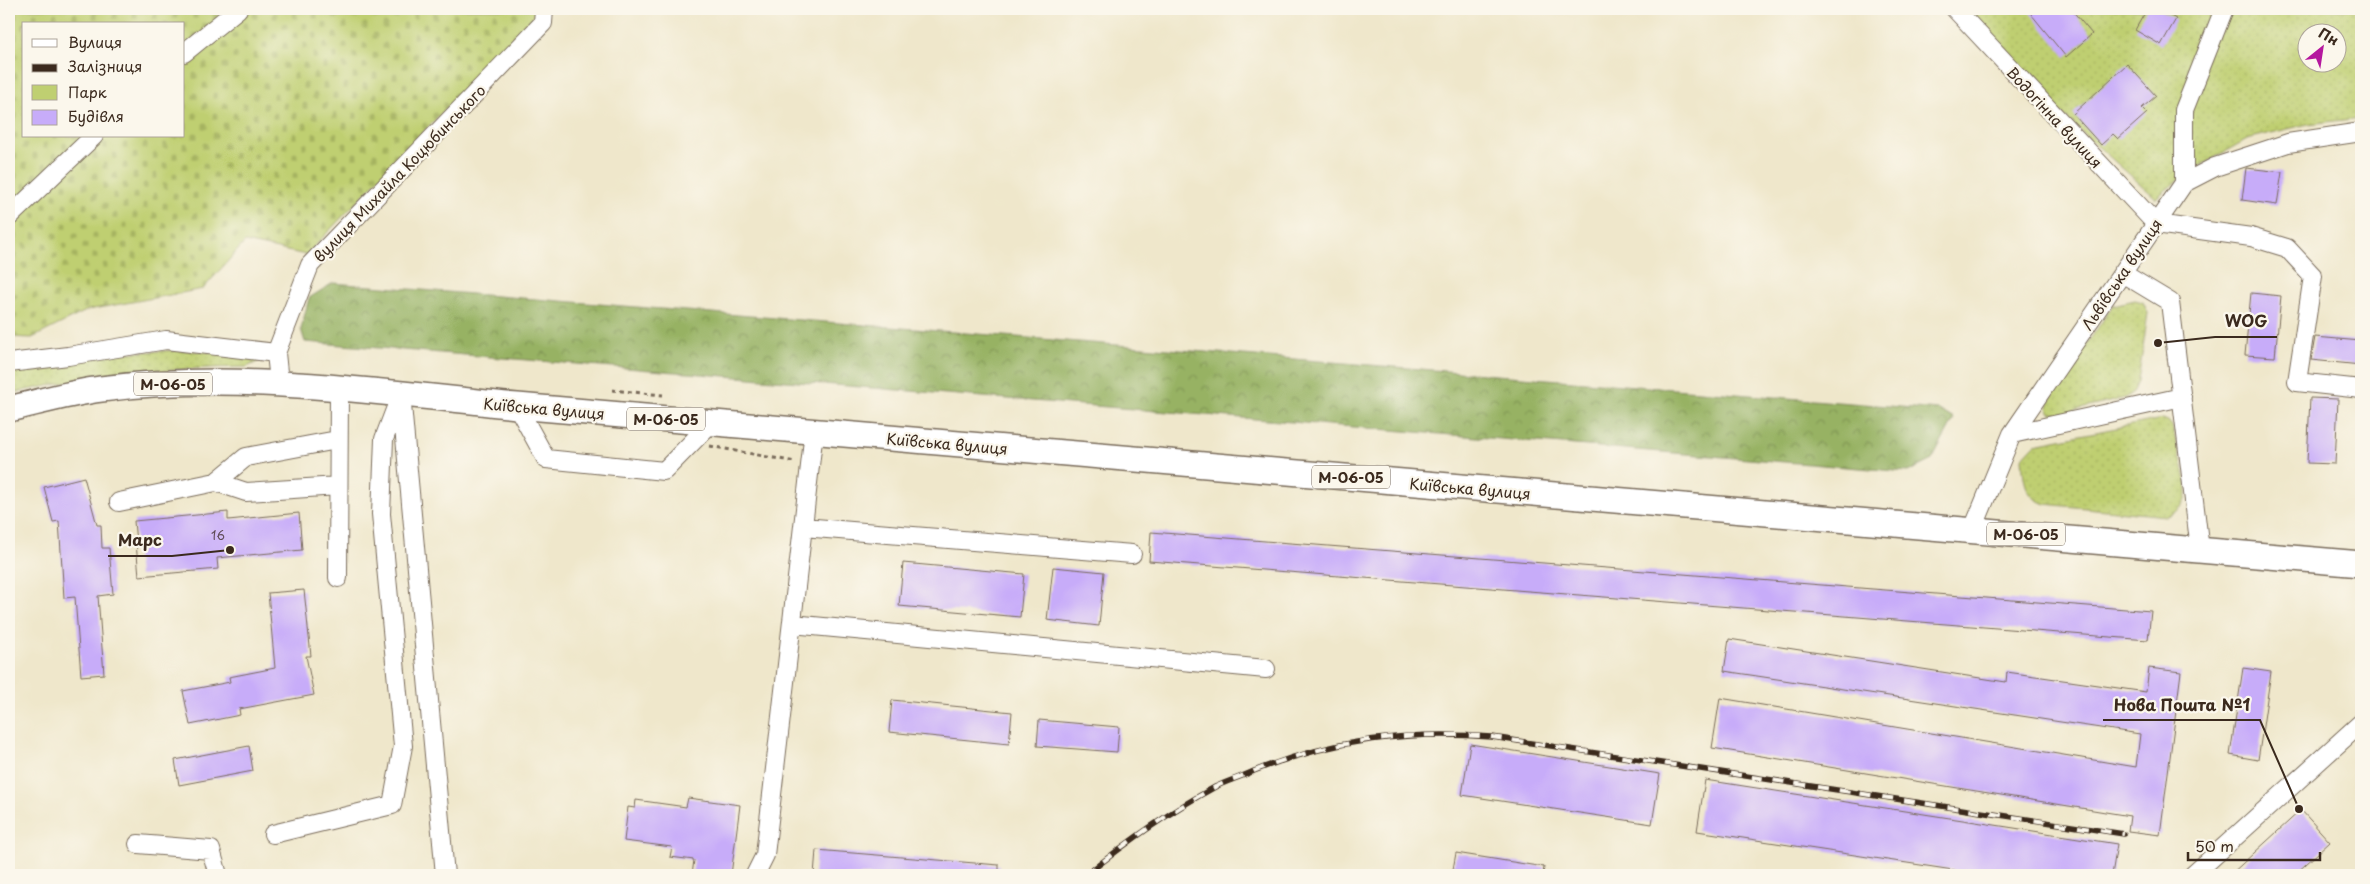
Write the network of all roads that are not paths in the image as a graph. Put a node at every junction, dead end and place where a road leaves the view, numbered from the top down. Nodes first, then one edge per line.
1 (238, 9) edge
2 (544, 9) edge
3 (1955, 9) edge
4 (2224, 9) edge
5 (185, 52) edge
6 (2361, 132) edge
7 (92, 138) edge
8 (2184, 183) junction
9 (9, 217) edge
10 (2156, 224) junction
11 (2122, 273) junction
12 (276, 353) junction
13 (9, 363) edge
14 (278, 382) junction
15 (339, 388) junction
16 (2361, 389) edge
17 (401, 394) junction
18 (2182, 397) junction
19 (517, 406) junction
20 (9, 409) edge
21 (814, 431) junction
22 (711, 434) junction
23 (2012, 434) junction
24 (337, 440) junction
25 (216, 482) junction
26 (338, 486) junction
27 (119, 502) dead end
28 (803, 527) junction
29 (1974, 529) junction
30 (2200, 550) junction
31 (1132, 554) dead end
32 (2361, 564) edge
33 (338, 578) dead end
34 (792, 624) junction
35 (1266, 670) dead end
36 (2361, 724) edge
37 (273, 834) dead end
38 (138, 844) dead end
39 (218, 875) edge
40 (445, 875) edge
41 (755, 875) edge
42 (2193, 875) edge

1 - 5 street
2 - 12 street, вулиця Михайла Коцюбинського
3 - 10 street, Водогінна вулиця
4 - 8 street
6 - 8 street, Львівська вулиця
7 - 9 street
8 - 10 street, Львівська вулиця
10 - 11 street, Львівська вулиця
10 - 16 street
11 - 18 street
11 - 23 street, Львівська вулиця
12 - 13 street
12 - 14 street, вулиця Михайла Коцюбинського
14 - 15 highway, Київська вулиця / М-06-05
14 - 20 highway, Київська вулиця / М-06-05
15 - 17 highway, Київська вулиця / М-06-05
15 - 24 street
17 - 19 highway, Київська вулиця / М-06-05
17 - 37 street
17 - 40 street
18 - 23 street
18 - 30 street
19 - 22 highway, Київська вулиця / М-06-05
19 - 22 street
21 - 22 highway, Київська вулиця / М-06-05
21 - 28 street
21 - 29 highway, Київська вулиця / М-06-05
23 - 29 street, Львівська вулиця
24 - 25 street
24 - 26 street
25 - 26 street
25 - 27 street
26 - 33 street
28 - 31 street
28 - 34 street
29 - 30 highway, М-06-05
30 - 32 highway, М-06-05
34 - 35 street
34 - 41 street
36 - 42 street
38 - 39 street

